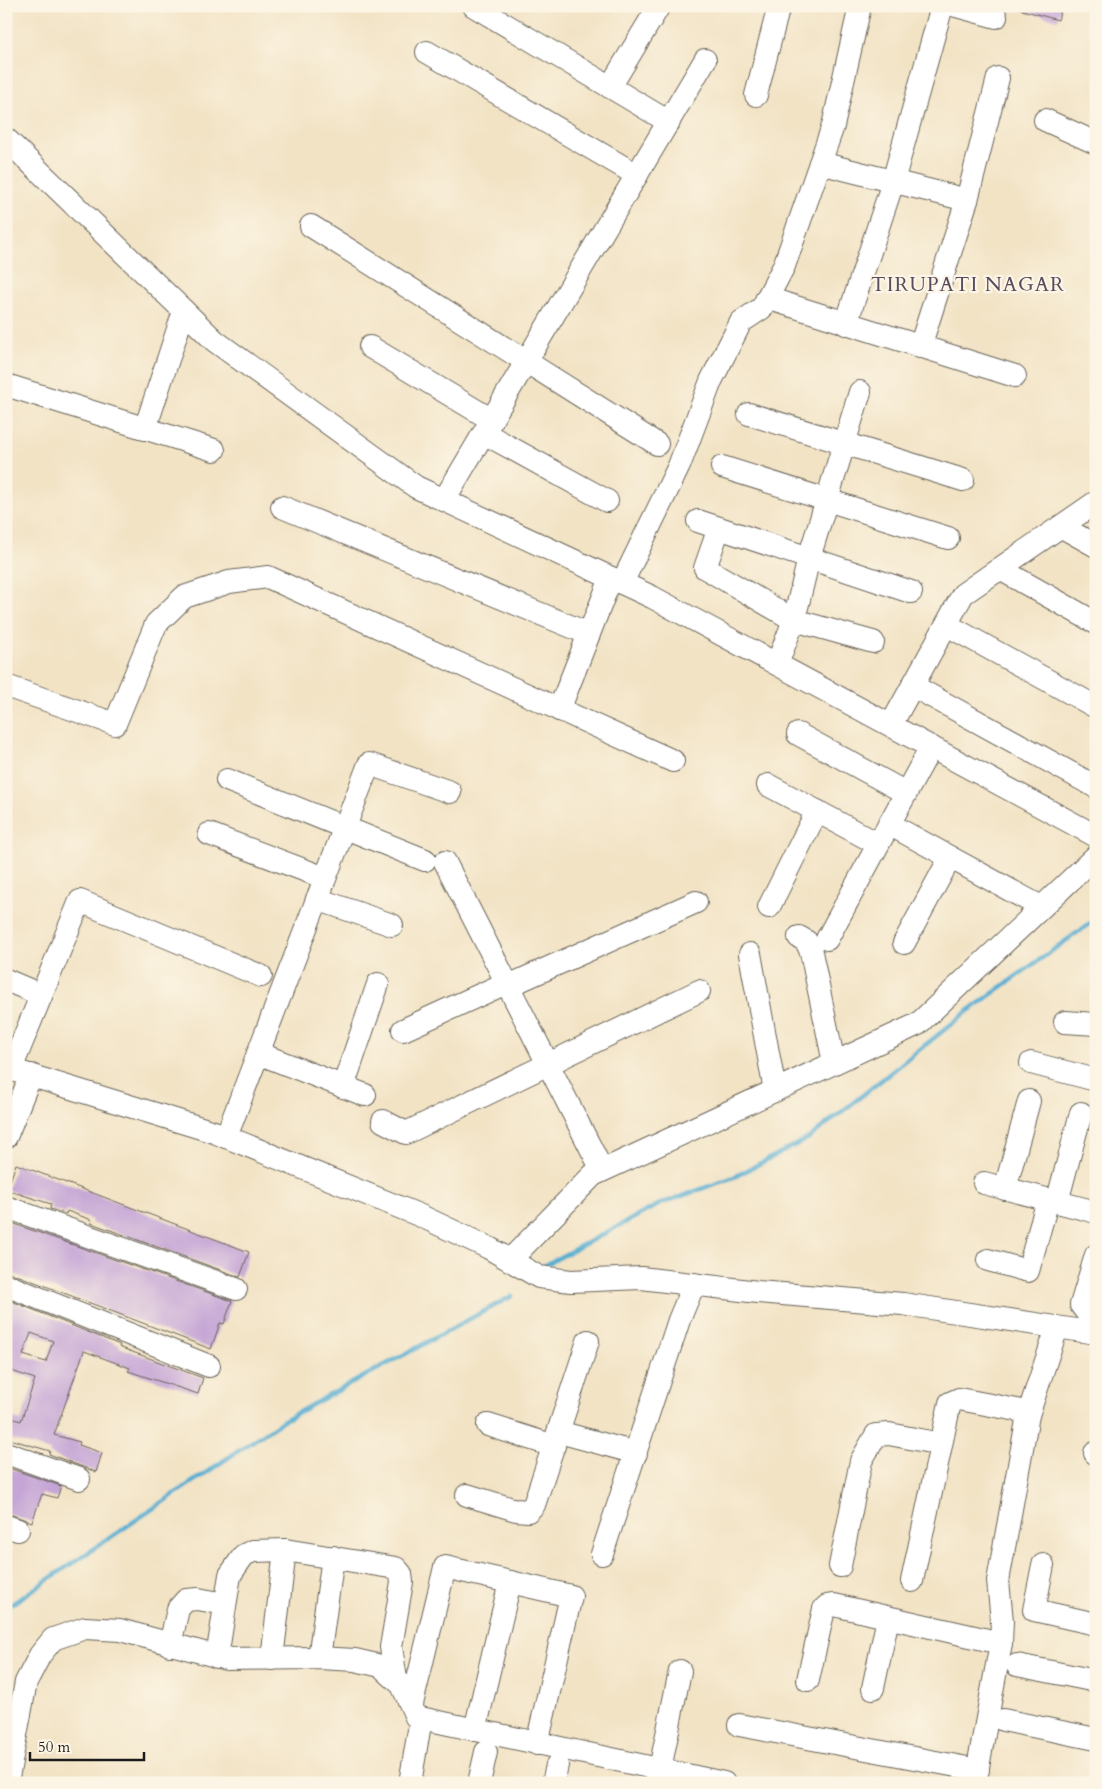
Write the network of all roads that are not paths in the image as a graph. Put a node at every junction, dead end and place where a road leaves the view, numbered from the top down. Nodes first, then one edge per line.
1 (474, 6) edge
2 (659, 6) edge
3 (778, 6) edge
4 (860, 6) edge
5 (942, 6) edge
6 (956, 6) edge
7 (996, 17) dead end
8 (427, 52) dead end
9 (705, 60) dead end
10 (998, 78) dead end
11 (610, 87) junction
12 (756, 95) dead end
13 (1045, 120) dead end
14 (668, 122) junction
15 (6, 139) edge
16 (1096, 143) edge
17 (820, 163) junction
18 (637, 175) junction
19 (893, 181) junction
20 (967, 200) junction
21 (311, 226) dead end
22 (767, 298) junction
23 (184, 311) junction
24 (846, 324) junction
25 (920, 347) junction
26 (370, 348) dead end
27 (526, 362) junction
28 (1015, 376) dead end
29 (6, 385) edge
30 (860, 392) dead end
31 (749, 414) dead end
32 (488, 426) junction
33 (145, 429) junction
34 (844, 443) junction
35 (657, 444) dead end
36 (214, 450) dead end
37 (722, 467) dead end
38 (963, 480) dead end
39 (444, 500) junction
40 (827, 500) junction
41 (608, 502) dead end
42 (1096, 502) edge
43 (282, 507) dead end
44 (1062, 527) junction
45 (948, 538) dead end
46 (1096, 546) edge
47 (809, 558) junction
48 (1000, 569) junction
49 (617, 580) junction
50 (911, 592) dead end
51 (794, 620) junction
52 (1096, 623) edge
53 (947, 625) junction
54 (589, 634) junction
55 (873, 642) dead end
56 (777, 664) junction
57 (6, 686) edge
58 (913, 686) junction
59 (1096, 707) edge
60 (560, 710) junction
61 (891, 726) junction
62 (798, 734) dead end
63 (931, 747) junction
64 (673, 761) dead end
65 (227, 780) dead end
66 (768, 785) dead end
67 (1096, 787) edge
68 (450, 792) dead end
69 (906, 793) junction
70 (817, 811) junction
71 (889, 824) junction
72 (345, 827) junction
73 (209, 834) dead end
74 (1096, 836) edge
75 (878, 844) junction
76 (1096, 856) edge
77 (950, 858) junction
78 (325, 878) junction
79 (317, 899) junction
80 (696, 902) dead end
81 (769, 907) dead end
82 (1042, 907) junction
83 (392, 925) dead end
84 (799, 937) dead end
85 (827, 939) dead end
86 (904, 943) dead end
87 (750, 954) dead end
88 (261, 976) dead end
89 (6, 980) edge
90 (378, 984) dead end
91 (507, 985) junction
92 (699, 991) dead end
93 (41, 994) junction
94 (1065, 1022) dead end
95 (1096, 1024) edge
96 (403, 1030) dead end
97 (258, 1053) junction
98 (834, 1063) junction
99 (1031, 1063) dead end
100 (548, 1064) junction
101 (16, 1070) edge
102 (1096, 1080) edge
103 (343, 1086) junction
104 (775, 1090) junction
105 (366, 1095) dead end
106 (1029, 1102) dead end
107 (1081, 1114) dead end
108 (383, 1122) dead end
109 (6, 1136) edge
110 (226, 1136) junction
111 (602, 1170) junction
112 (1053, 1201) junction
113 (6, 1207) edge
114 (1096, 1212) edge
115 (1096, 1255) edge
116 (510, 1260) junction
117 (988, 1260) dead end
118 (694, 1284) junction
119 (6, 1285) edge
120 (236, 1289) dead end
121 (1057, 1328) junction
122 (1094, 1333) edge
123 (588, 1342) dead end
124 (209, 1366) dead end
125 (1028, 1415) junction
126 (488, 1426) dead end
127 (556, 1439) junction
128 (941, 1444) junction
129 (6, 1453) edge
130 (636, 1453) junction
131 (79, 1479) dead end
132 (467, 1495) dead end
133 (285, 1550) junction
134 (602, 1554) dead end
135 (333, 1557) junction
136 (840, 1566) dead end
137 (1043, 1566) dead end
138 (912, 1581) dead end
139 (510, 1582) junction
140 (225, 1604) junction
141 (888, 1618) junction
142 (1095, 1621) edge
143 (1001, 1643) junction
144 (170, 1645) junction
145 (217, 1657) junction
146 (319, 1658) junction
147 (272, 1659) junction
148 (1017, 1665) dead end
149 (680, 1671) dead end
150 (396, 1679) junction
151 (808, 1680) dead end
152 (1096, 1681) edge
153 (873, 1688) dead end
154 (412, 1704) junction
155 (1003, 1720) dead end
156 (739, 1725) dead end
157 (419, 1730) dead end
158 (475, 1730) junction
159 (1096, 1739) edge
160 (537, 1744) junction
161 (486, 1752) dead end
162 (660, 1769) junction
163 (977, 1776) edge
164 (696, 1780) edge
165 (7, 1783) edge
166 (410, 1783) edge
167 (479, 1783) edge
168 (724, 1783) edge

1 - 11 street
2 - 11 street
3 - 12 street
4 - 17 street
5 - 19 street
6 - 7 street
8 - 18 street
9 - 14 street
10 - 20 street
11 - 14 street
13 - 16 street
14 - 18 street
15 - 23 street
17 - 19 street
17 - 22 street
18 - 27 street
19 - 20 street
19 - 24 street
20 - 25 street
21 - 27 street
22 - 24 street
22 - 49 street
23 - 33 street
23 - 39 street
24 - 25 street
25 - 28 street
26 - 32 street
27 - 32 street
27 - 35 street
29 - 33 street
30 - 34 street
31 - 34 street
32 - 39 street
32 - 41 street
33 - 36 street
34 - 38 street
34 - 40 street
37 - 40 street
39 - 49 street
40 - 45 street
40 - 47 street
42 - 44 street
43 - 54 street
44 - 46 street
44 - 48 street
47 - 50 street
47 - 51 street
47 - 51 street
48 - 52 street
48 - 53 street
49 - 54 street
49 - 56 street
51 - 55 street
51 - 56 street
53 - 58 street
53 - 59 street
54 - 60 street
56 - 61 street
57 - 60 street
58 - 61 street
58 - 67 street
60 - 64 street
61 - 63 street
62 - 69 street
63 - 69 street
63 - 74 street
65 - 72 street
66 - 70 street
68 - 72 street
69 - 71 street
70 - 75 street
70 - 81 street
71 - 75 street
71 - 77 street
72 - 78 street
72 - 91 street
73 - 78 street
75 - 85 street
76 - 82 street
77 - 82 street
77 - 86 street
78 - 79 street
79 - 83 street
79 - 97 street
80 - 91 street
82 - 98 street
84 - 98 street
87 - 104 street
88 - 93 street
89 - 93 street
90 - 103 street
91 - 96 street
91 - 100 street
92 - 100 street
93 - 101 street
94 - 95 street
97 - 103 street
97 - 110 street
98 - 104 street
99 - 102 street
100 - 108 street
100 - 111 street
101 - 109 street
101 - 110 street
103 - 105 street
104 - 111 street
106 - 112 street
107 - 112 street
110 - 116 street
111 - 116 street
112 - 114 street
112 - 117 street
113 - 120 street
115 - 122 street
116 - 118 street
118 - 121 street
118 - 130 street
119 - 124 street
121 - 122 street
121 - 125 street
123 - 127 street
125 - 128 street
125 - 143 street
126 - 127 street
127 - 130 street
127 - 132 street
128 - 136 street
128 - 138 street
129 - 131 street
130 - 134 street
133 - 135 street
133 - 140 street
133 - 147 street
135 - 146 street
135 - 150 street
137 - 142 street
139 - 154 street
139 - 158 street
139 - 160 street
140 - 144 street
140 - 145 street
141 - 143 street
141 - 151 street
141 - 153 street
143 - 163 street
144 - 145 street
144 - 165 street
145 - 147 street
146 - 147 street
146 - 150 street
148 - 152 street
149 - 162 street
150 - 154 street
154 - 158 street
155 - 159 street
156 - 163 street
157 - 166 street
158 - 160 street
160 - 162 street
161 - 167 street
162 - 164 street
164 - 168 street

